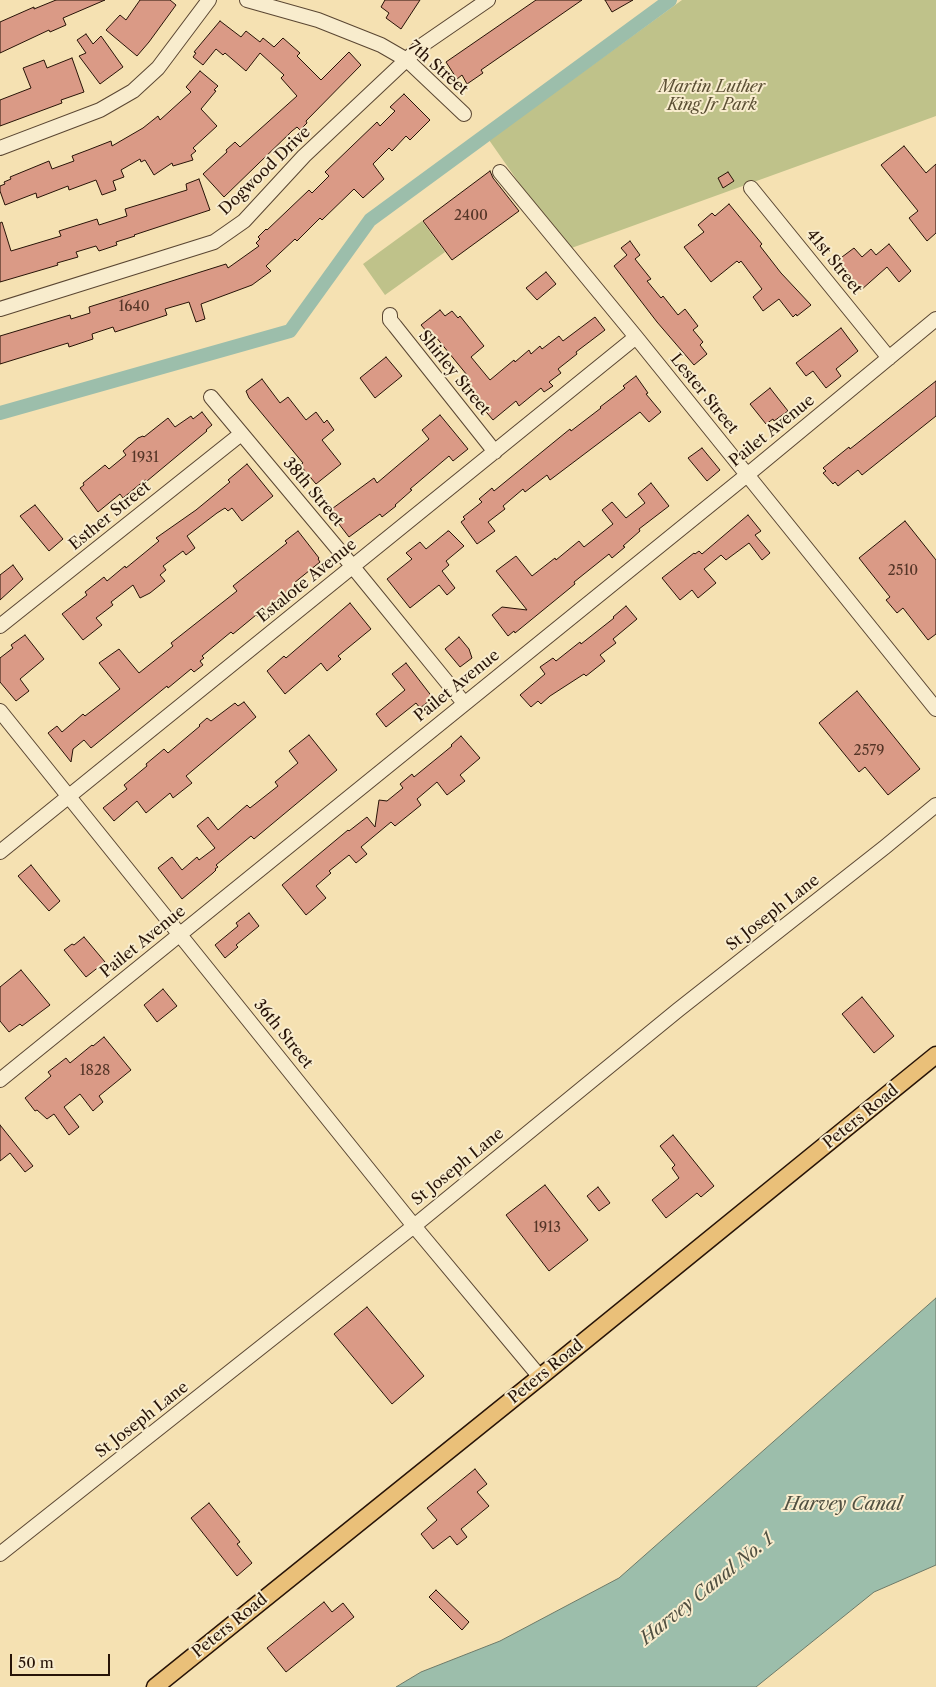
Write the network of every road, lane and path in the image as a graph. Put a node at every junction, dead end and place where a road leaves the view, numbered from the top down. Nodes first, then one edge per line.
1 (208, 0) edge
2 (247, 0) edge
3 (488, 0) edge
4 (406, 60) junction
5 (464, 114) dead end
6 (0, 148) edge
7 (500, 172) dead end
8 (751, 188) dead end
9 (0, 309) edge
10 (390, 315) dead end
11 (936, 319) edge
12 (636, 337) junction
13 (888, 358) junction
14 (211, 397) dead end
15 (241, 434) junction
16 (495, 452) junction
17 (747, 475) junction
18 (353, 567) junction
19 (0, 626) edge
20 (464, 703) junction
21 (936, 709) edge
22 (0, 711) edge
23 (68, 797) junction
24 (936, 805) edge
25 (0, 852) edge
26 (180, 934) junction
27 (936, 1055) edge
28 (0, 1080) edge
29 (414, 1226) junction
30 (540, 1377) junction
31 (0, 1554) edge
32 (155, 1687) edge

1 - 6 street
2 - 4 street, 7th Street
3 - 4 street, Dogwood Drive
4 - 5 street, 7th Street
4 - 9 street, Dogwood Drive
7 - 12 street, Lester Street
8 - 13 street, 41st Street
10 - 16 street, Shirley Street
11 - 13 street, Pailet Avenue
12 - 16 street, Estalote Avenue
12 - 17 street, Lester Street
13 - 17 street, Pailet Avenue
14 - 15 street, 38th Street
15 - 18 street, 38th Street
15 - 19 street, Esther Street
16 - 18 street, Estalote Avenue
17 - 20 street, Pailet Avenue
17 - 21 street, Lester Street
18 - 20 street, 38th Street
18 - 23 street, Estalote Avenue
20 - 26 street, Pailet Avenue
22 - 23 street, 36th Street
23 - 25 street, Estalote Avenue
23 - 26 street, 36th Street
24 - 29 street, St Joseph Lane
26 - 28 street, Pailet Avenue
26 - 29 street, 36th Street
27 - 30 main road, Peters Road
29 - 30 street, 36th Street
29 - 31 street, St Joseph Lane
30 - 32 main road, Peters Road

